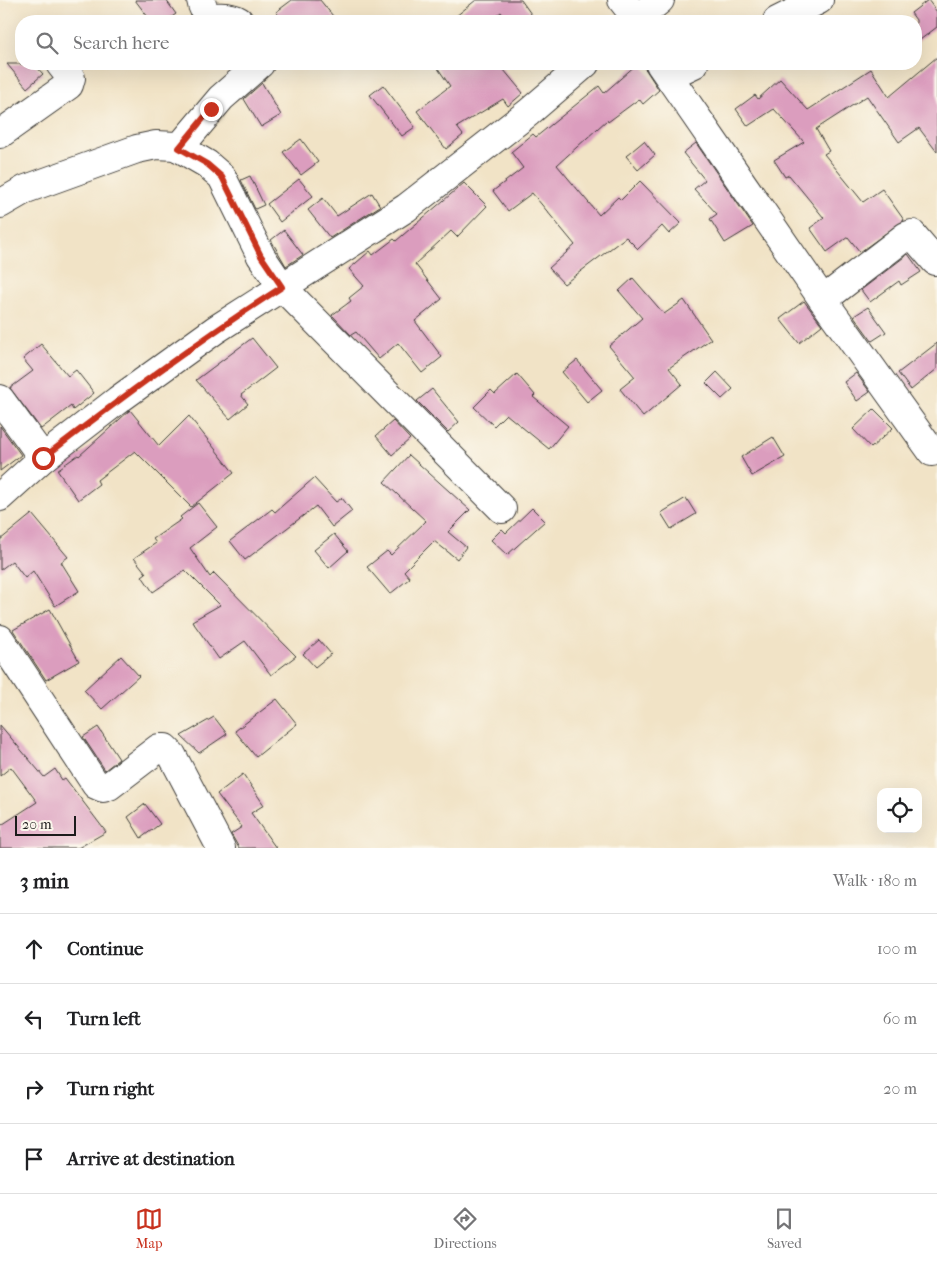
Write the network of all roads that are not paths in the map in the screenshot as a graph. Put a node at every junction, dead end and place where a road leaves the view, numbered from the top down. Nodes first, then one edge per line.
1 (201, 0) edge
2 (660, 0) edge
3 (819, 0) edge
4 (631, 13) edge
5 (209, 15) edge
6 (789, 15) edge
7 (65, 70) edge
8 (253, 70) edge
9 (578, 70) edge
10 (665, 70) edge
11 (0, 134) edge
12 (179, 148) junction
13 (0, 204) edge
14 (935, 261) dead end
15 (282, 287) junction
16 (823, 300) junction
17 (0, 400) edge
18 (932, 452) dead end
19 (43, 458) junction
20 (0, 497) edge
21 (502, 509) dead end
22 (0, 639) edge
23 (221, 848) edge

1 - 5 street
2 - 4 street
3 - 6 street
7 - 11 street
8 - 12 street
9 - 15 street
10 - 16 street
12 - 13 street
12 - 15 street
14 - 16 street
15 - 19 street
15 - 21 street
16 - 18 street
17 - 19 street
19 - 20 street
22 - 23 street

